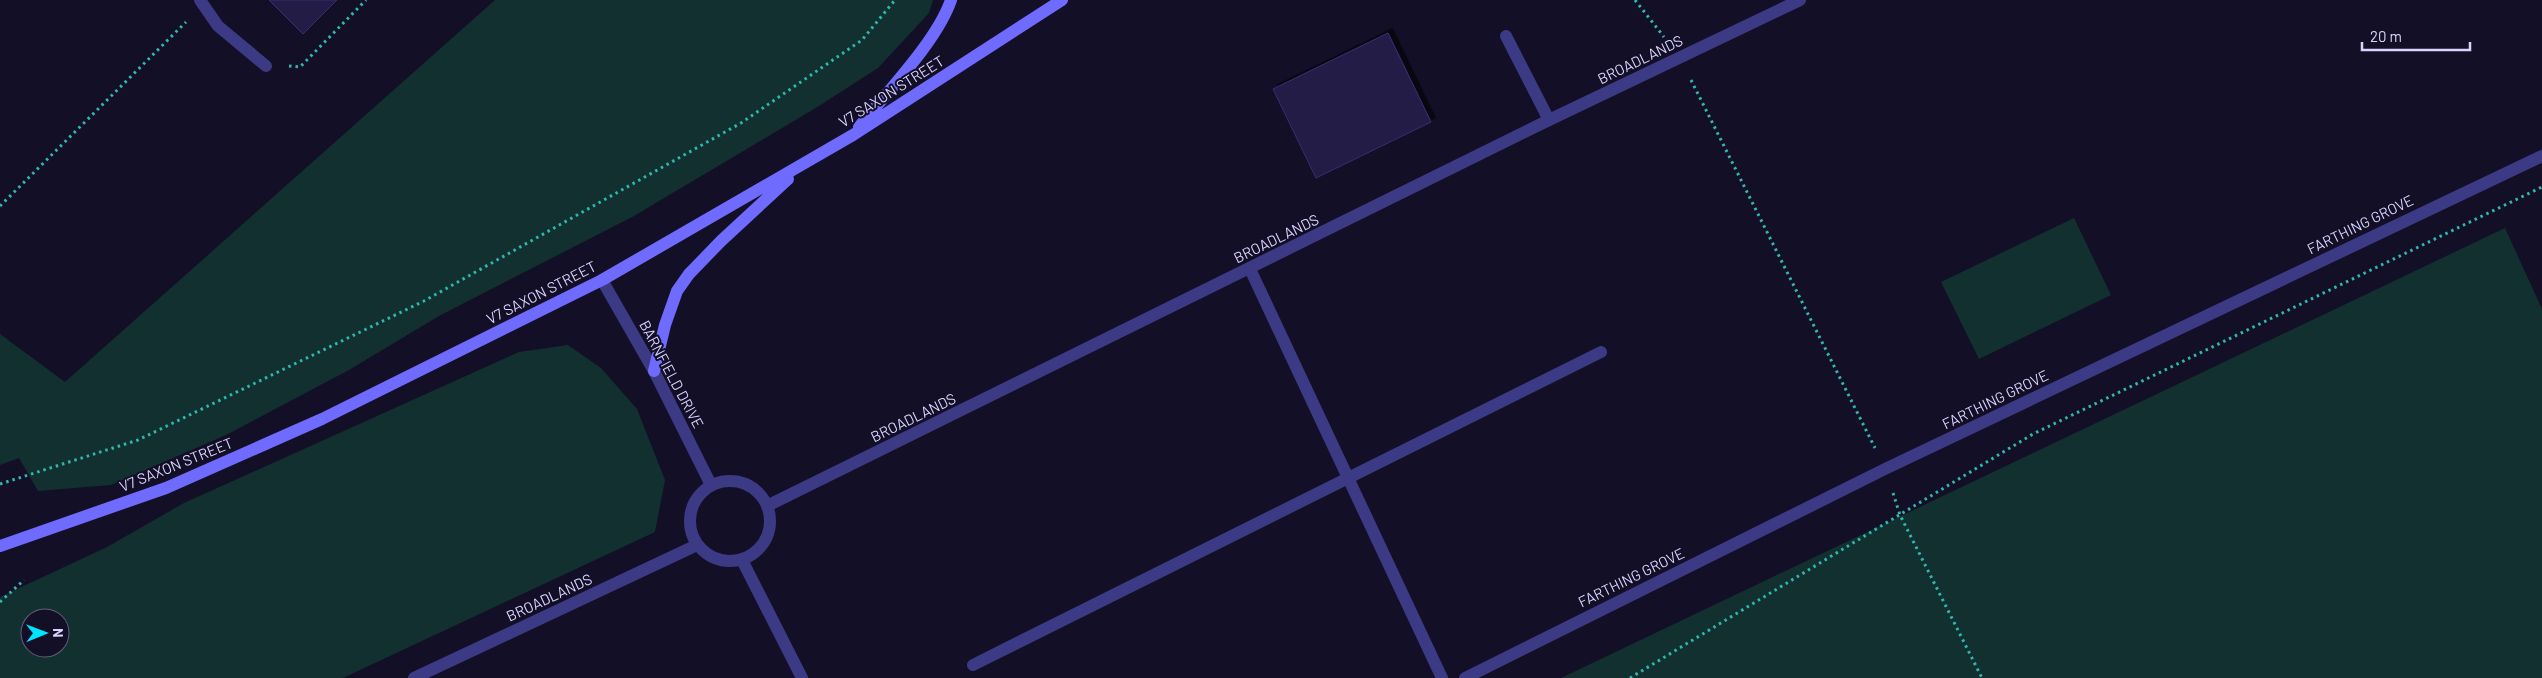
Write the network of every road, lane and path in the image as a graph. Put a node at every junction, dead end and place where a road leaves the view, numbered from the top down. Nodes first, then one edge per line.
1 (366, 0) edge
2 (895, 0) edge
3 (951, 0) edge
4 (1062, 0) edge
5 (1635, 0) edge
6 (1800, 0) edge
7 (202, 2) edge
8 (1506, 36) dead end
9 (1680, 57) junction
10 (266, 66) joint
11 (1549, 120) junction
12 (852, 135) junction
13 (2542, 156) edge
14 (805, 163) junction
15 (2542, 187) edge
16 (0, 206) edge
17 (1250, 269) junction
18 (602, 280) junction
19 (1601, 352) dead end
20 (654, 371) junction
21 (1886, 469) junction
22 (1348, 478) junction
23 (0, 484) edge
24 (711, 485) junction
25 (767, 506) junction
26 (1900, 515) junction
27 (697, 545) junction
28 (0, 546) edge
29 (742, 560) junction
30 (24, 580) dead end
31 (0, 602) edge
32 (973, 665) dead end
33 (414, 678) edge
34 (802, 678) edge
35 (1442, 678) edge
36 (1465, 678) edge
37 (1630, 678) edge
38 (1982, 678) edge

1 - 10 path
2 - 23 path
3 - 12 main road
4 - 12 main road, V7 SAXON STREET
5 - 9 path
6 - 9 street, BROADLANDS
7 - 10 street
7 - 16 path
8 - 11 street
9 - 11 street, BROADLANDS
9 - 21 path
11 - 17 street, BROADLANDS
12 - 14 main road, V7 SAXON STREET
13 - 21 street, FARTHING GROVE
14 - 18 main road, V7 SAXON STREET
14 - 20 main road
15 - 26 path
17 - 22 street
17 - 25 street, BROADLANDS
18 - 20 street, BARNFIELD DRIVE
18 - 28 main road, V7 SAXON STREET
19 - 22 street
20 - 24 street, BARNFIELD DRIVE
21 - 26 path
21 - 36 street, FARTHING GROVE
22 - 32 street
22 - 35 street
24 - 25 street
24 - 27 street
25 - 29 street
26 - 37 path
26 - 38 path
27 - 29 street
27 - 33 street, BROADLANDS
29 - 34 street
30 - 31 path

